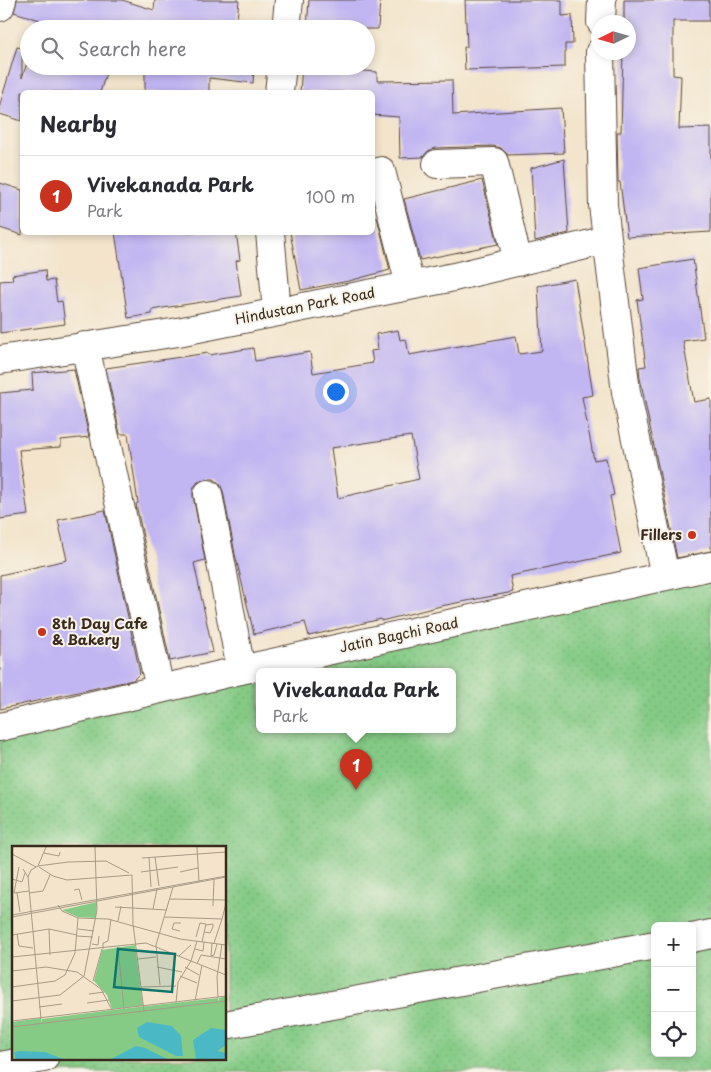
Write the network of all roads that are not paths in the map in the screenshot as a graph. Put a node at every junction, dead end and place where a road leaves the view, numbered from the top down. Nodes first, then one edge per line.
1 (2, 0) edge
2 (289, 0) edge
3 (602, 0) edge
4 (0, 7) edge
5 (601, 15) edge
6 (287, 20) edge
7 (600, 60) edge
8 (281, 75) edge
9 (279, 90) edge
10 (437, 164) dead end
11 (381, 171) dead end
12 (270, 235) edge
13 (607, 240) junction
14 (518, 262) junction
15 (410, 285) junction
16 (277, 312) junction
17 (86, 346) junction
18 (0, 360) edge
19 (208, 494) dead end
20 (711, 566) edge
21 (665, 576) junction
22 (241, 670) junction
23 (160, 689) junction
24 (0, 727) edge
25 (711, 934) edge
26 (696, 937) edge
27 (651, 946) edge
28 (226, 1025) edge
29 (33, 1060) edge
30 (0, 1066) edge

1 - 4 street
2 - 6 street
3 - 5 street
7 - 13 street
8 - 9 street
10 - 14 street
11 - 15 street
12 - 16 street
13 - 14 street, Hindustan Park Road
13 - 21 street
14 - 15 street, Hindustan Park Road
15 - 16 street, Hindustan Park Road
16 - 17 street, Hindustan Park Road
17 - 18 street, Hindustan Park Road
17 - 23 street
19 - 22 street
20 - 21 street, Jatin Bagchi Road
21 - 22 street, Jatin Bagchi Road
22 - 23 street, Jatin Bagchi Road
23 - 24 street, Jatin Bagchi Road
25 - 26 street
27 - 28 street
29 - 30 street

